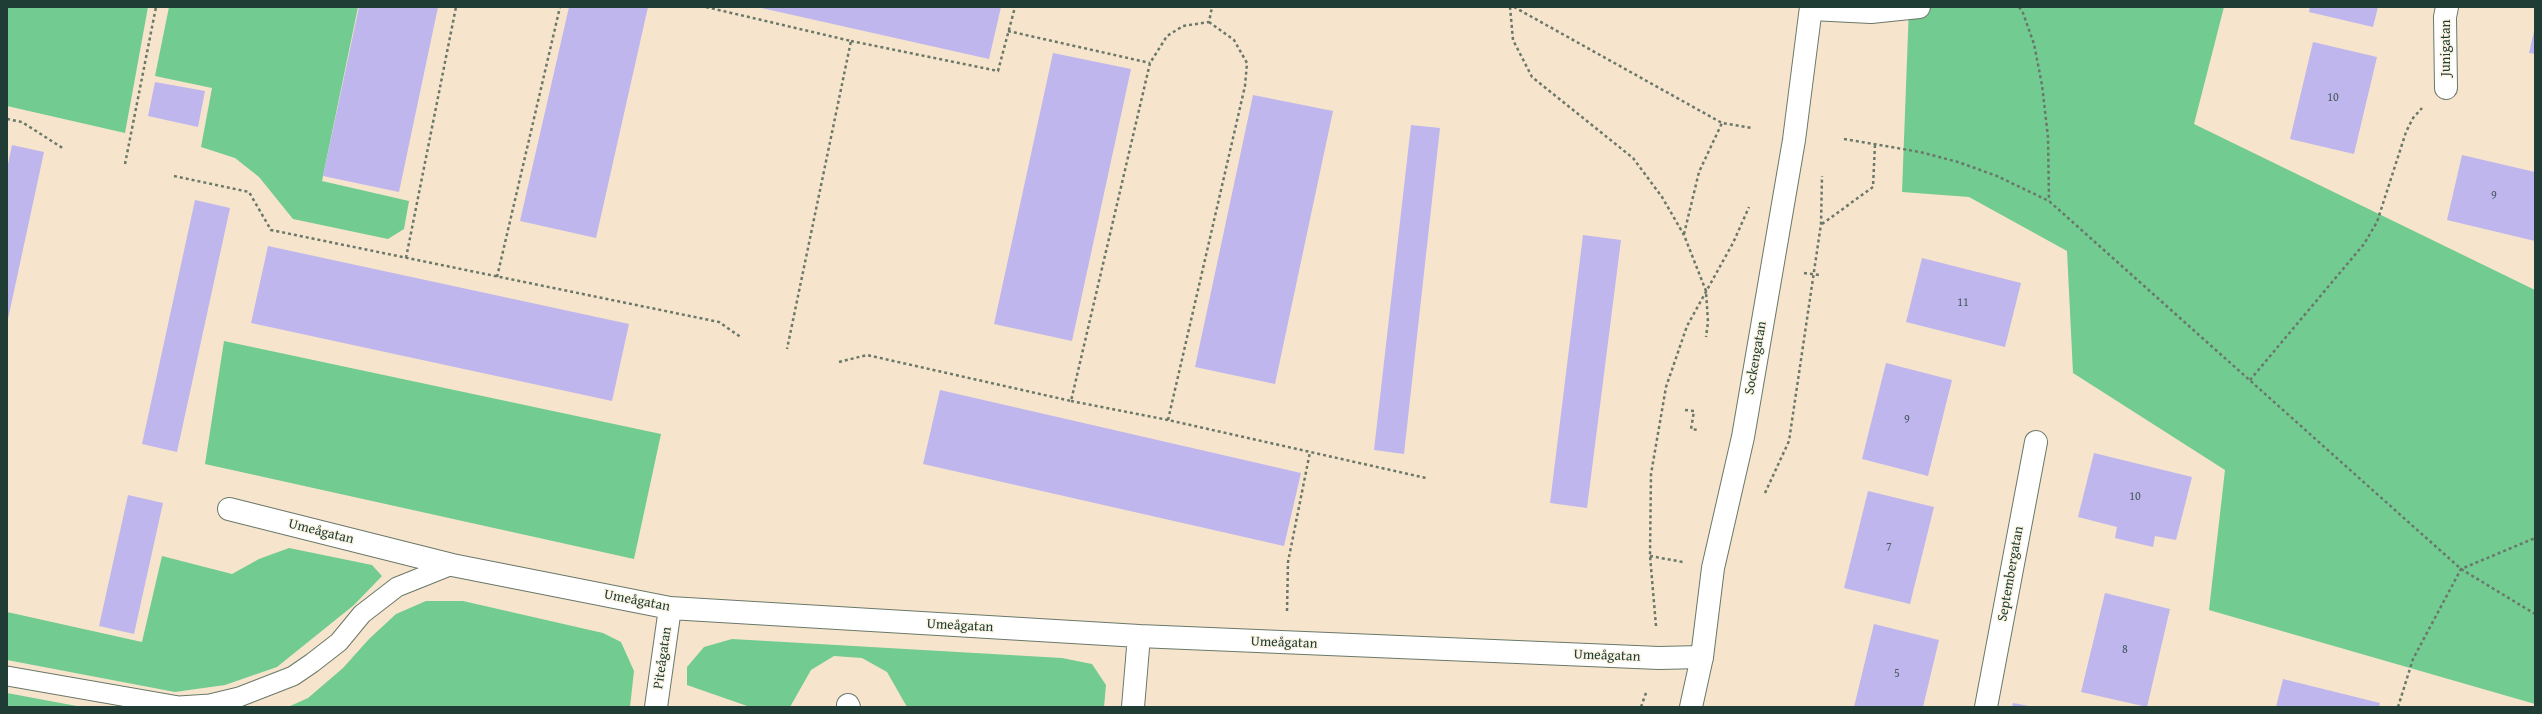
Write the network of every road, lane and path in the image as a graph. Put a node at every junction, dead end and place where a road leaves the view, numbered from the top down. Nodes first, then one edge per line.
1 (156, 7) edge
2 (456, 7) edge
3 (560, 7) edge
4 (706, 7) edge
5 (1015, 7) edge
6 (1212, 7) edge
7 (1510, 7) edge
8 (1514, 7) edge
9 (1919, 7) edge
10 (2019, 7) edge
11 (2447, 7) edge
12 (1811, 8) edge
13 (1209, 22) junction
14 (1008, 31) junction
15 (851, 41) junction
16 (1150, 63) junction
17 (2446, 88) joint
18 (7, 119) edge
19 (1722, 123) junction
20 (1752, 128) dead end
21 (1844, 139) dead end
22 (1876, 144) junction
23 (64, 149) dead end
24 (124, 164) dead end
25 (174, 176) dead end
26 (2049, 201) junction
27 (1749, 205) dead end
28 (1821, 224) dead end
29 (1684, 235) junction
30 (406, 258) junction
31 (1800, 272) dead end
32 (1819, 274) dead end
33 (498, 277) junction
34 (1706, 291) junction
35 (1706, 337) dead end
36 (742, 338) dead end
37 (787, 349) dead end
38 (840, 362) dead end
39 (2250, 380) junction
40 (1071, 401) junction
41 (1685, 410) dead end
42 (1168, 420) junction
43 (1698, 430) dead end
44 (2036, 442) dead end
45 (1310, 452) junction
46 (1426, 478) dead end
47 (229, 509) dead end
48 (2535, 538) edge
49 (452, 565) junction
50 (2461, 569) junction
51 (670, 608) junction
52 (2535, 614) edge
53 (1139, 636) junction
54 (1285, 643) junction
55 (1702, 657) junction
56 (1660, 658) junction
57 (7, 676) edge
58 (656, 707) edge
59 (1133, 707) edge
60 (1691, 707) edge
61 (1986, 707) edge
62 (2398, 707) edge

1 - 24 path
2 - 30 path
3 - 33 path
4 - 15 path
5 - 14 path
6 - 13 path
7 - 29 path
8 - 19 path
9 - 12 street
10 - 26 path
11 - 17 street, Junigatan
12 - 55 street, Sockengatan
13 - 16 path
13 - 42 path
14 - 15 path
14 - 16 path
15 - 37 path
16 - 40 path
17 - 39 path
18 - 23 path
19 - 20 path
19 - 29 path
21 - 22 path
22 - 26 path
22 - 28 path
25 - 30 path
26 - 39 path
27 - 34 path
29 - 34 path
30 - 33 path
31 - 32 path
33 - 36 path
34 - 35 path
34 - 56 path
38 - 40 path
39 - 50 path
40 - 42 path
41 - 43 path
42 - 45 path
44 - 61 street, Septembergatan
45 - 46 path
45 - 54 path
47 - 49 street, Umeågatan
48 - 50 path
49 - 51 street, Umeågatan
49 - 57 lane
50 - 52 path
50 - 62 path
51 - 53 street, Umeågatan
51 - 58 street, Piteågatan
53 - 54 street, Umeågatan
53 - 59 street
54 - 56 street, Umeågatan
55 - 56 street, Umeågatan
55 - 60 street, Sockengatan

